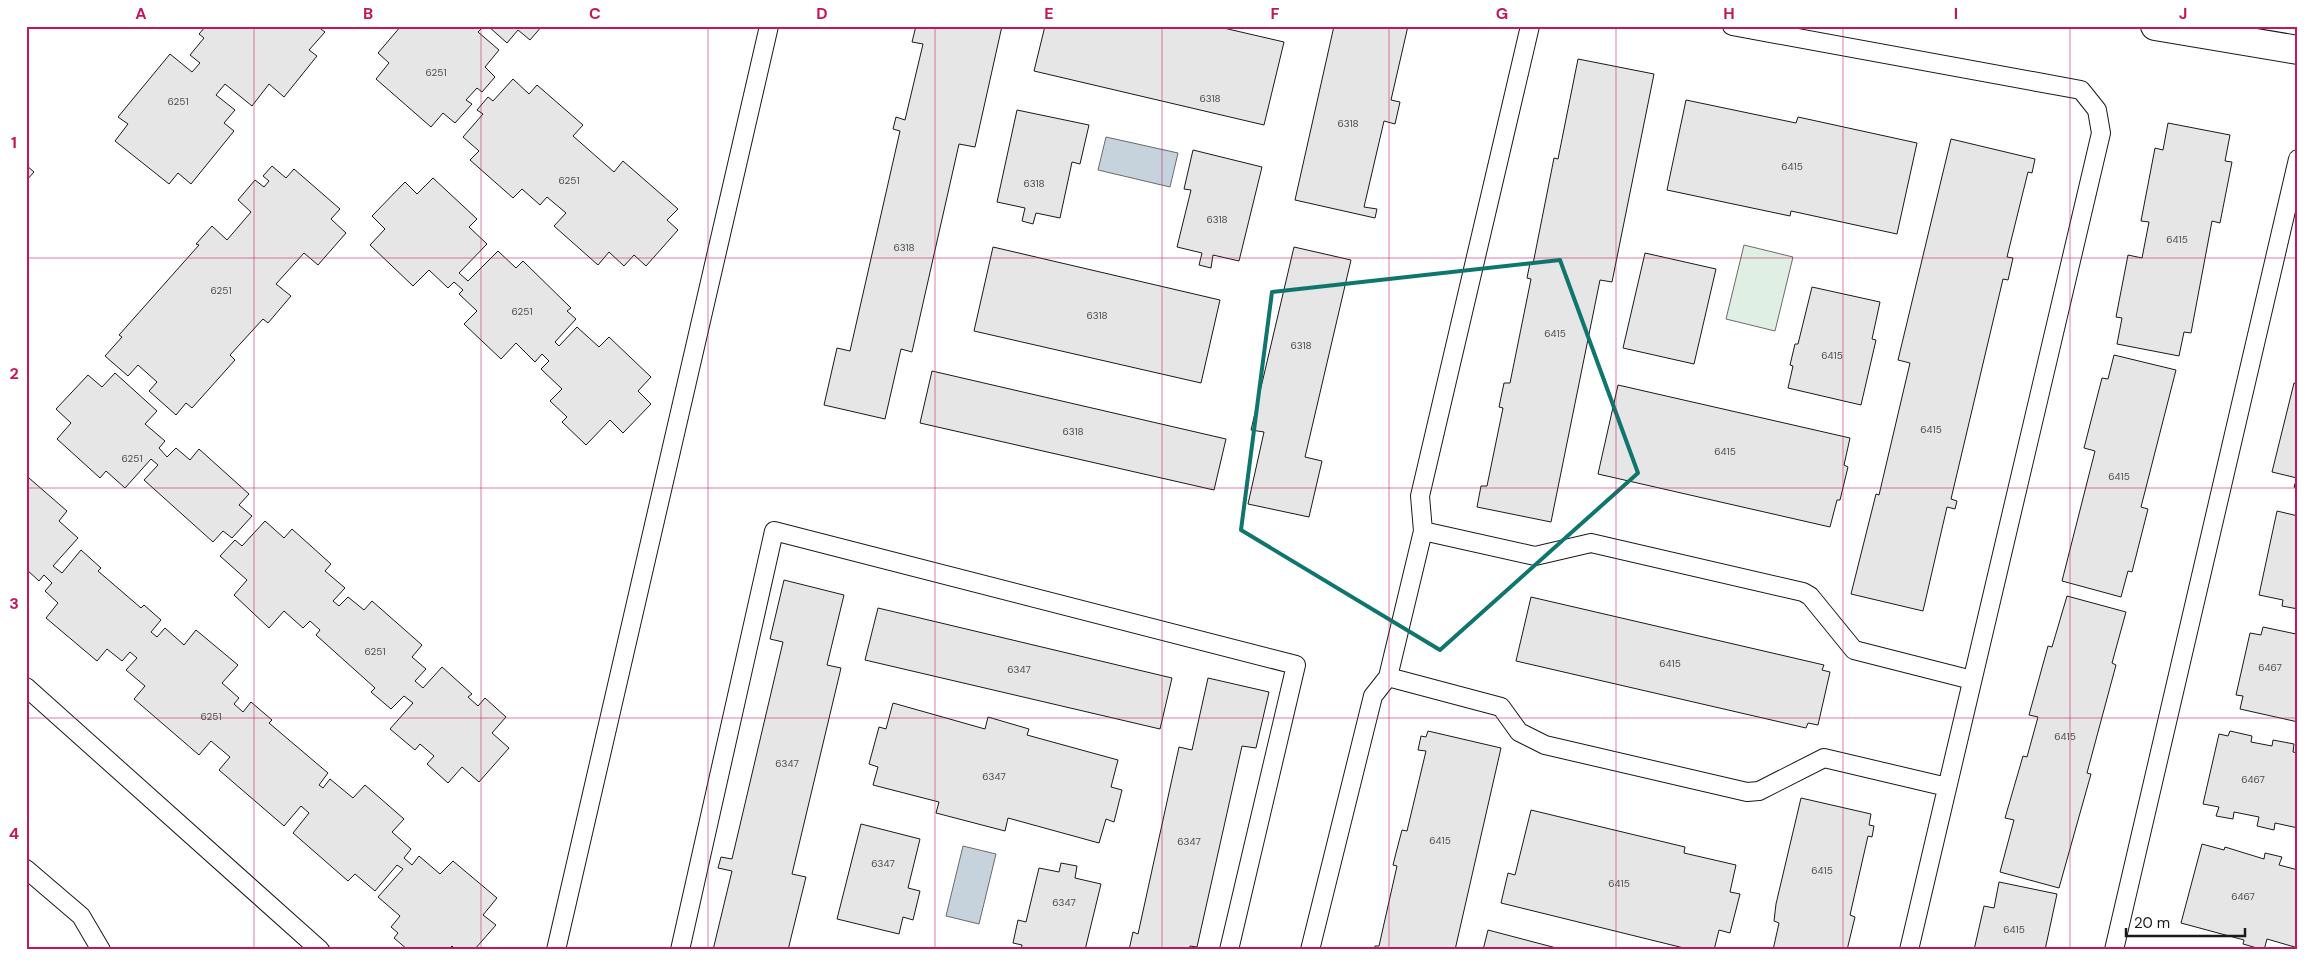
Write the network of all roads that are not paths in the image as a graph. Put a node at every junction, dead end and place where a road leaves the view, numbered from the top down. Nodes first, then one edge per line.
1 (769, 26) edge
2 (1530, 26) edge
3 (1732, 26) edge
4 (2155, 26) edge
5 (2298, 50) edge
6 (2297, 167) edge
7 (1423, 531) junction
8 (1388, 677) junction
9 (1972, 680) junction
10 (26, 687) edge
11 (1947, 787) junction
12 (26, 869) edge
13 (101, 950) edge
14 (320, 950) edge
15 (556, 950) edge
16 (680, 950) edge
17 (1229, 950) edge
18 (1310, 950) edge
19 (1909, 950) edge
20 (2114, 950) edge

1 - 15 lane
2 - 7 lane
3 - 9 lane
4 - 5 street
6 - 20 lane
7 - 8 lane
7 - 9 lane
8 - 11 lane
8 - 18 lane
9 - 11 lane
10 - 14 lane
11 - 19 lane
12 - 13 lane
16 - 17 lane

